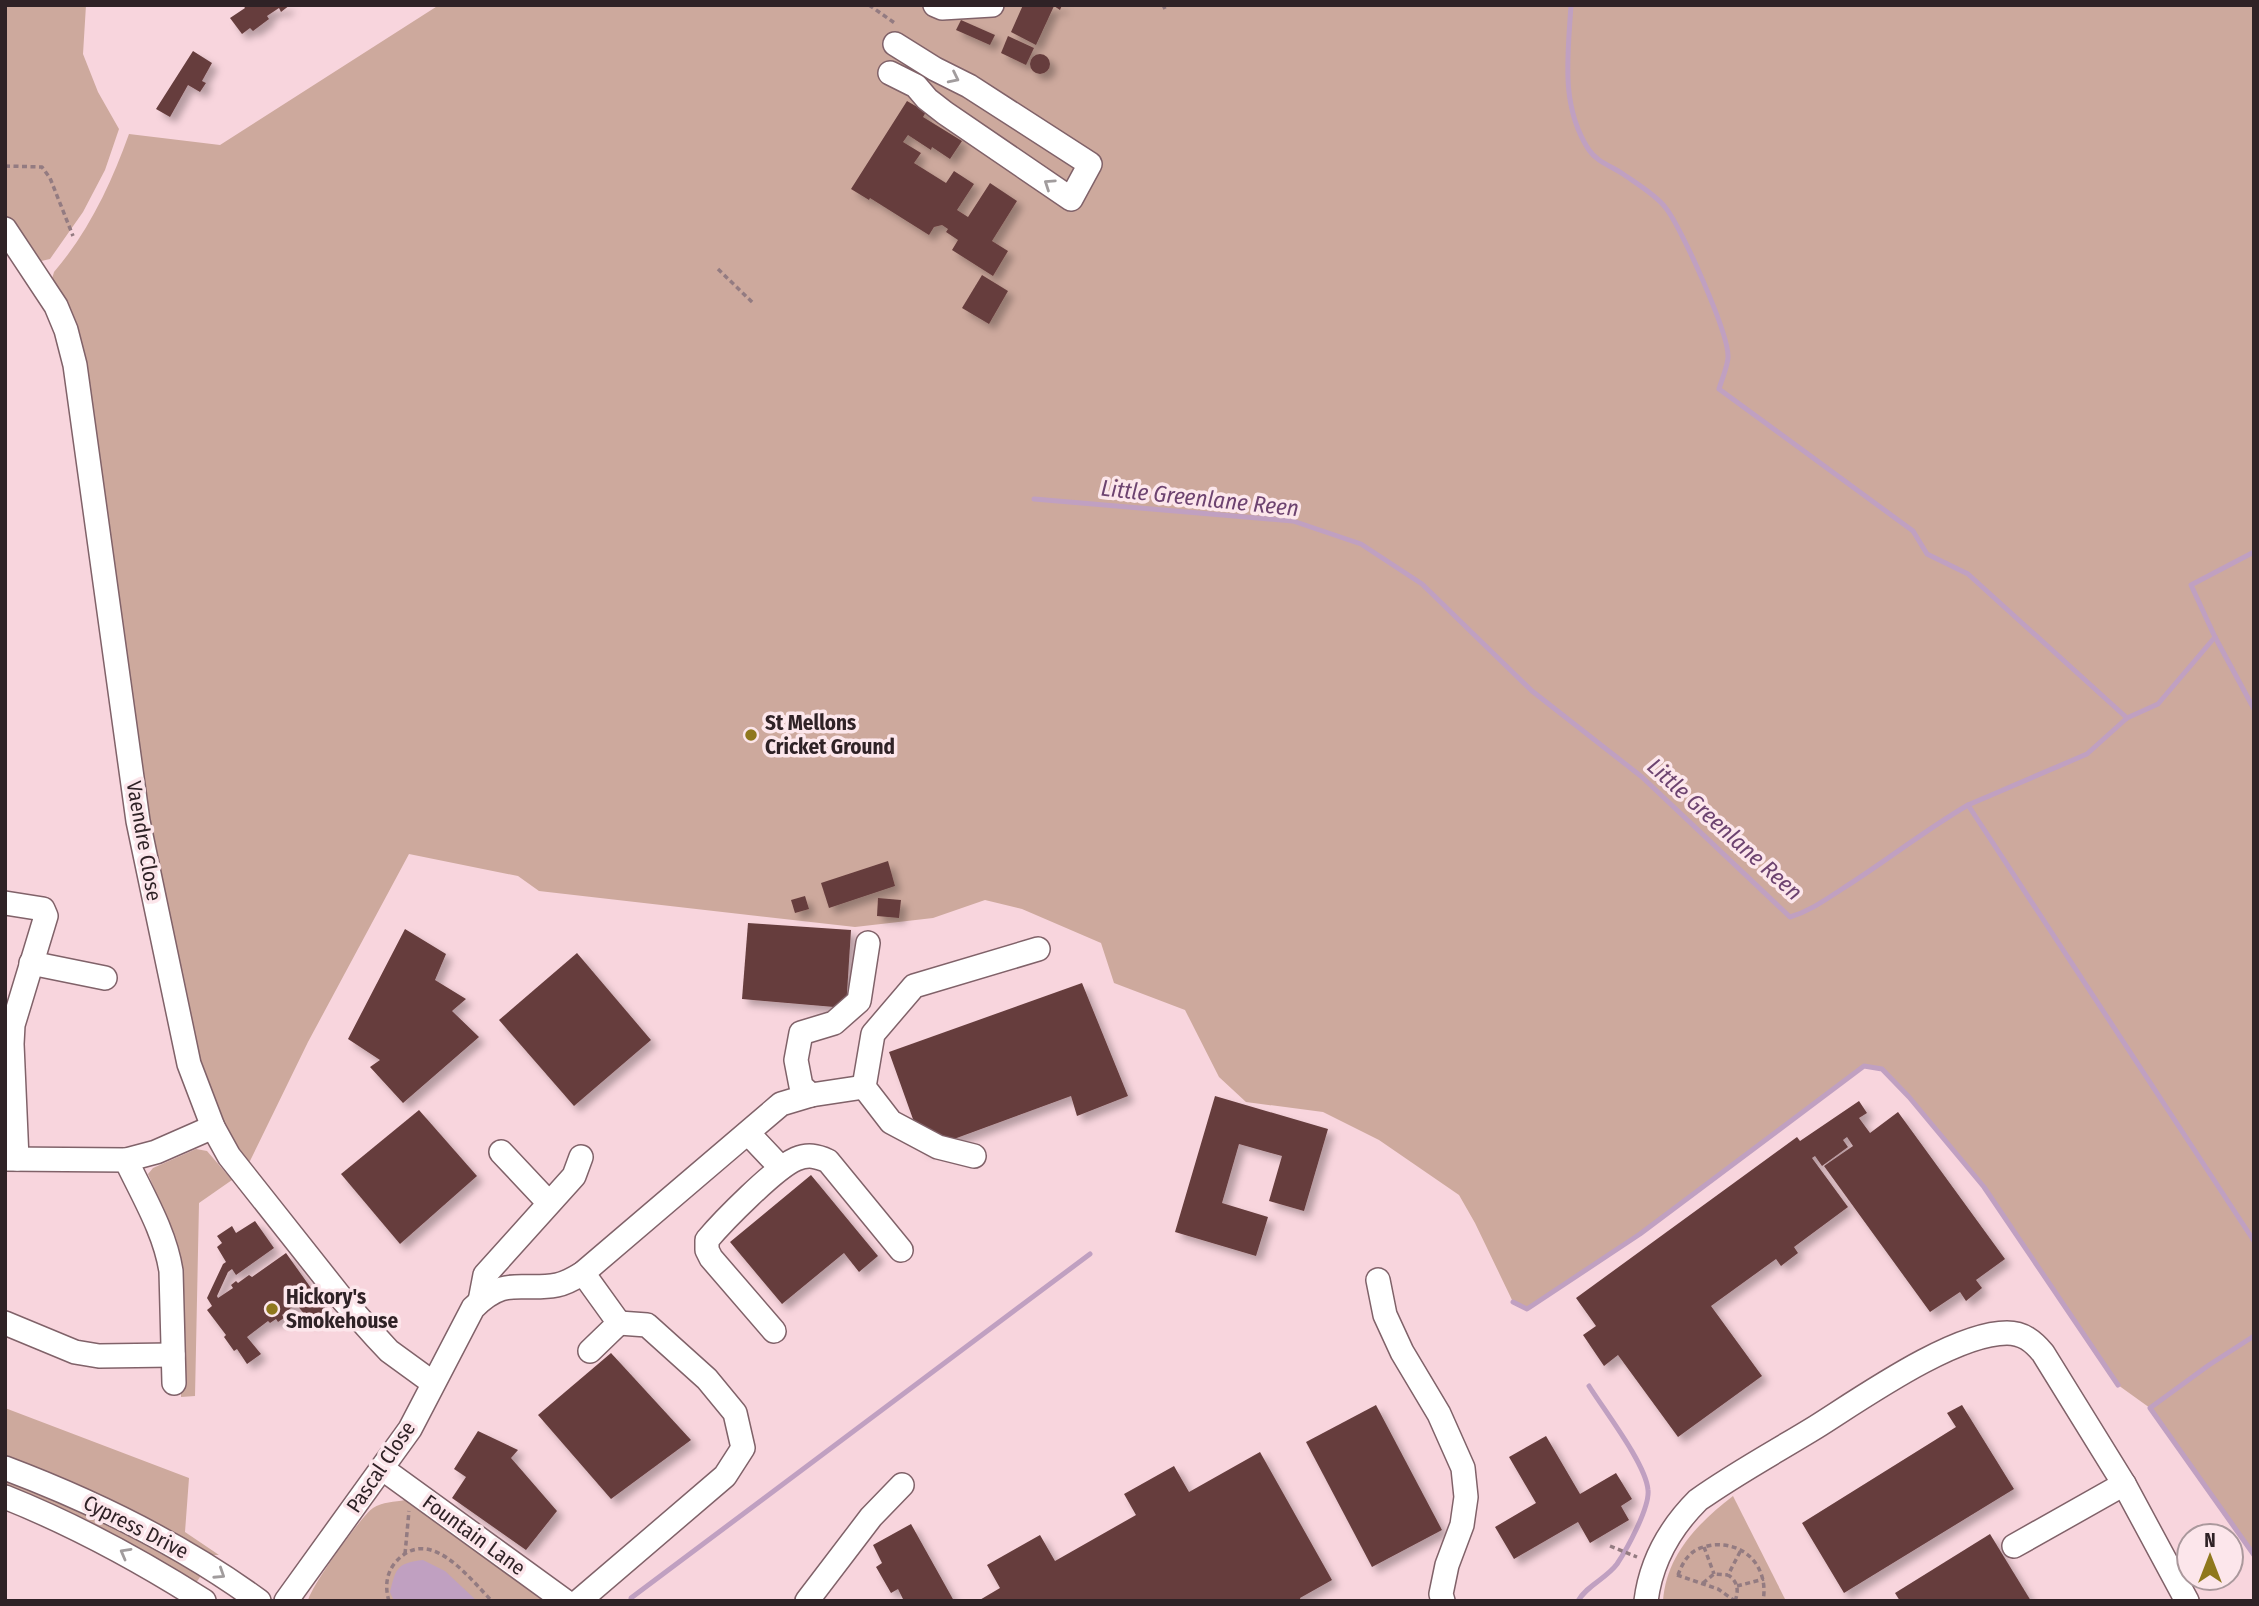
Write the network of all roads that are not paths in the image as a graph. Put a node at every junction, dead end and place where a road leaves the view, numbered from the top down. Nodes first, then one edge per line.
1 (935, 5) edge
2 (992, 5) edge
3 (896, 35) road end
4 (890, 74) dead end
5 (5, 229) edge
6 (5, 902) edge
7 (869, 943) dead end
8 (1038, 949) dead end
9 (31, 963) junction
10 (105, 978) dead end
11 (9, 1024) edge
12 (864, 1087) junction
13 (811, 1095) junction
14 (213, 1127) junction
15 (748, 1133) junction
16 (501, 1152) dead end
17 (974, 1156) dead end
18 (581, 1157) dead end
19 (11, 1159) edge
20 (126, 1160) junction
21 (781, 1168) junction
22 (549, 1203) junction
23 (901, 1250) dead end
24 (583, 1273) junction
25 (1378, 1280) dead end
26 (480, 1301) junction
27 (5, 1323) edge
28 (619, 1323) junction
29 (775, 1331) dead end
30 (590, 1351) dead end
31 (173, 1355) junction
32 (174, 1383) dead end
33 (433, 1383) junction
34 (5, 1468) edge
35 (383, 1469) junction
36 (2124, 1484) junction
37 (902, 1485) dead end
38 (5, 1497) edge
39 (2014, 1546) dead end
40 (204, 1601) edge
41 (259, 1601) edge
42 (286, 1601) edge
43 (565, 1601) edge
44 (579, 1601) edge
45 (807, 1601) edge
46 (1443, 1601) edge
47 (1646, 1601) edge
48 (2187, 1601) edge

1 - 2 street
3 -> 4 street
5 - 14 street, Vaendre Close
6 - 9 street
7 - 13 street
8 - 12 street
9 - 10 street
9 - 11 street
11 - 19 street
12 - 13 street
12 - 17 street
13 - 15 street
14 - 20 street
14 - 33 street, Vaendre Close
15 - 21 street
15 - 24 street
16 - 22 street
18 - 22 street, Pascal Close
19 - 20 street
20 - 31 street
21 - 23 street
21 - 29 street
22 - 26 street, Pascal Close
24 - 26 street
24 - 28 street
25 - 46 street
26 - 33 street, Pascal Close
27 - 31 street
28 - 30 street
28 - 44 street
31 - 32 street
33 - 35 street, Pascal Close
34 -> 41 street, Cypress Drive
35 - 42 street, Pascal Close
35 - 43 street, Fountain Lane
36 - 39 street
36 - 47 street
36 - 48 street
37 - 45 street
40 -> 38 street, Cypress Drive

